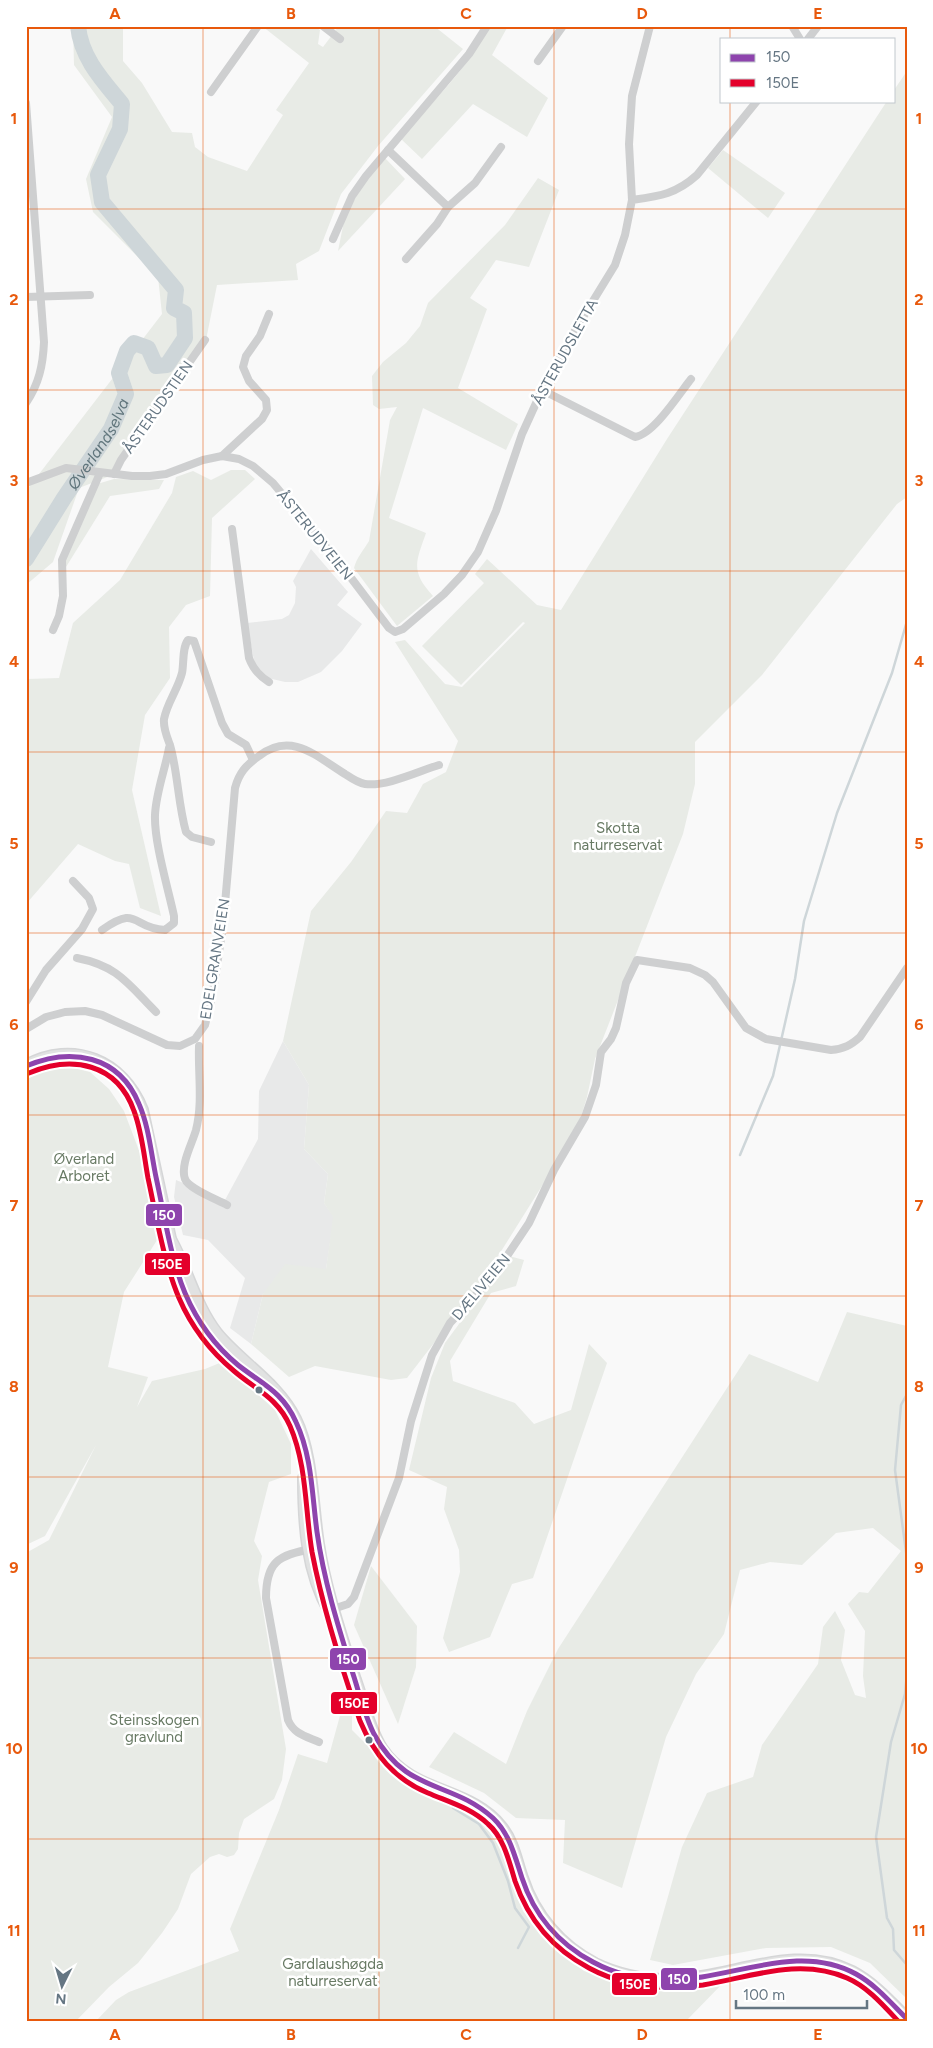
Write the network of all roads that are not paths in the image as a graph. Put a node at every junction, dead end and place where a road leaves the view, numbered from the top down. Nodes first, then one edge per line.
1 (258, 26) edge
2 (323, 26) edge
3 (487, 26) edge
4 (563, 26) edge
5 (650, 26) edge
6 (792, 26) edge
7 (818, 26) edge
8 (799, 38) edge
9 (809, 38) edge
10 (340, 39) dead end
11 (538, 61) dead end
12 (211, 92) dead end
13 (756, 102) edge
14 (26, 103) edge
15 (501, 148) dead end
16 (388, 150) junction
17 (632, 200) junction
18 (448, 207) junction
19 (333, 239) dead end
20 (406, 259) dead end
21 (41, 296) junction
22 (90, 296) dead end
23 (26, 297) edge
24 (269, 314) dead end
25 (205, 340) dead end
26 (691, 379) dead end
27 (542, 390) junction
28 (26, 403) edge
29 (222, 456) junction
30 (100, 473) junction
31 (114, 474) junction
32 (26, 483) edge
33 (232, 528) dead end
34 (53, 630) dead end
35 (395, 632) joint
36 (269, 682) dead end
37 (170, 745) junction
38 (253, 760) junction
39 (440, 765) dead end
40 (211, 842) dead end
41 (73, 881) dead end
42 (102, 930) dead end
43 (77, 958) dead end
44 (907, 968) edge
45 (26, 1002) edge
46 (156, 1012) dead end
47 (26, 1029) edge
48 (200, 1046) dead end
49 (26, 1066) edge
50 (227, 1204) dead end
51 (314, 1548) junction
52 (332, 1610) junction
53 (318, 1742) dead end
54 (907, 2019) edge

1 - 12 street
2 - 10 street
3 - 16 street
4 - 11 street
5 - 17 street, ÅSTERUDSLETTA
6 - 8 street
7 - 9 street
13 - 17 street
14 - 21 street
15 - 18 street
16 - 18 street
16 - 19 street
17 - 27 street, ÅSTERUDSLETTA
18 - 20 street
21 - 22 street
21 - 23 street
21 - 28 street
24 - 29 street, ÅSTERUDVEIEN
25 - 31 street, ÅSTERUDSTIEN
26 - 27 street
27 - 35 street, ÅSTERUDSLETTA
29 - 31 street, ÅSTERUDVEIEN
29 - 35 street, ÅSTERUDVEIEN
30 - 31 street, ÅSTERUDVEIEN
30 - 32 street, ÅSTERUDVEIEN
30 - 34 street
33 - 36 street
37 - 38 street
37 - 40 street
37 - 42 street
38 - 39 street, EDELGRANVEIEN
38 - 47 street, EDELGRANVEIEN
41 - 45 street
43 - 46 street
44 - 52 street, DÆLIVEIEN
48 - 50 street
49 - 51 main road
51 - 52 main road
51 - 53 street
52 - 54 main road

